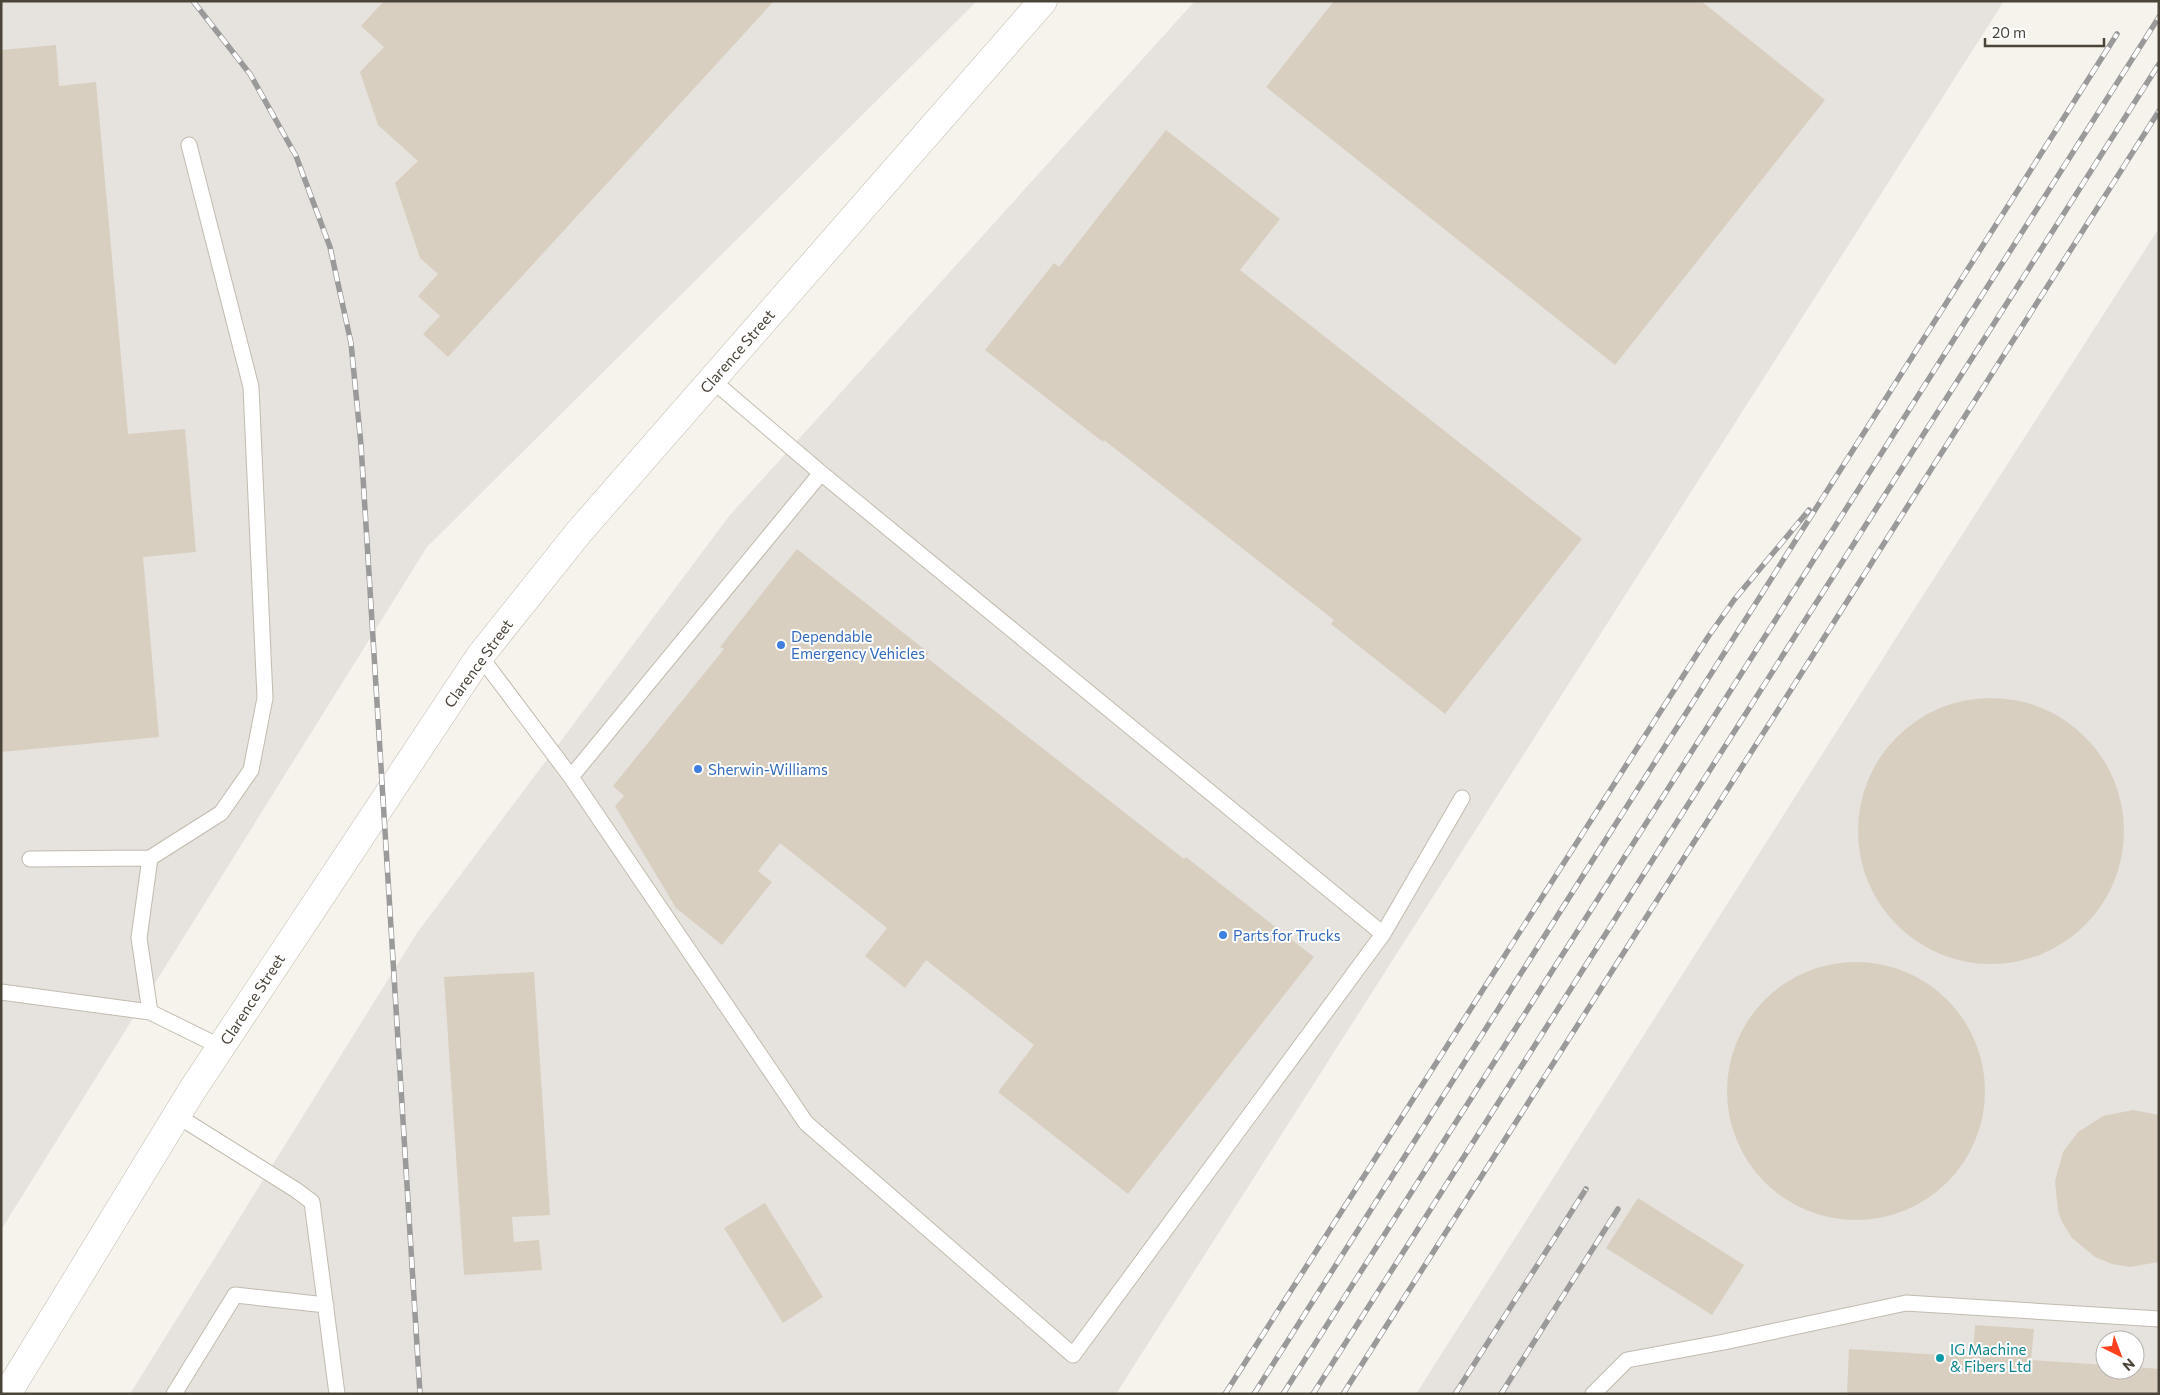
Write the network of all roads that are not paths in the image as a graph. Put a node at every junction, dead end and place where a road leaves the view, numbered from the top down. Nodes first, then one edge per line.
1 (1043, 1) edge
2 (189, 145) dead end
3 (712, 380) junction
4 (821, 473) junction
5 (480, 656) junction
6 (570, 777) junction
7 (1462, 798) dead end
8 (150, 858) junction
9 (30, 859) dead end
10 (1383, 934) junction
11 (1, 992) edge
12 (150, 1012) junction
13 (221, 1047) junction
14 (176, 1115) junction
15 (326, 1305) junction
16 (2159, 1319) edge
17 (7, 1394) edge
18 (174, 1394) edge
19 (337, 1394) edge
20 (1593, 1394) edge

1 - 3 street, Clarence Street
2 - 8 lane
3 - 4 lane
3 - 5 street, Clarence Street
4 - 6 lane
4 - 10 lane
5 - 6 lane
5 - 13 street, Clarence Street
6 - 10 lane
7 - 10 lane
8 - 9 lane
8 - 12 lane
11 - 12 lane
12 - 13 lane
13 - 14 street, Clarence Street
14 - 15 lane
14 - 17 street, Clarence Street
15 - 18 lane
15 - 19 lane
16 - 20 lane

